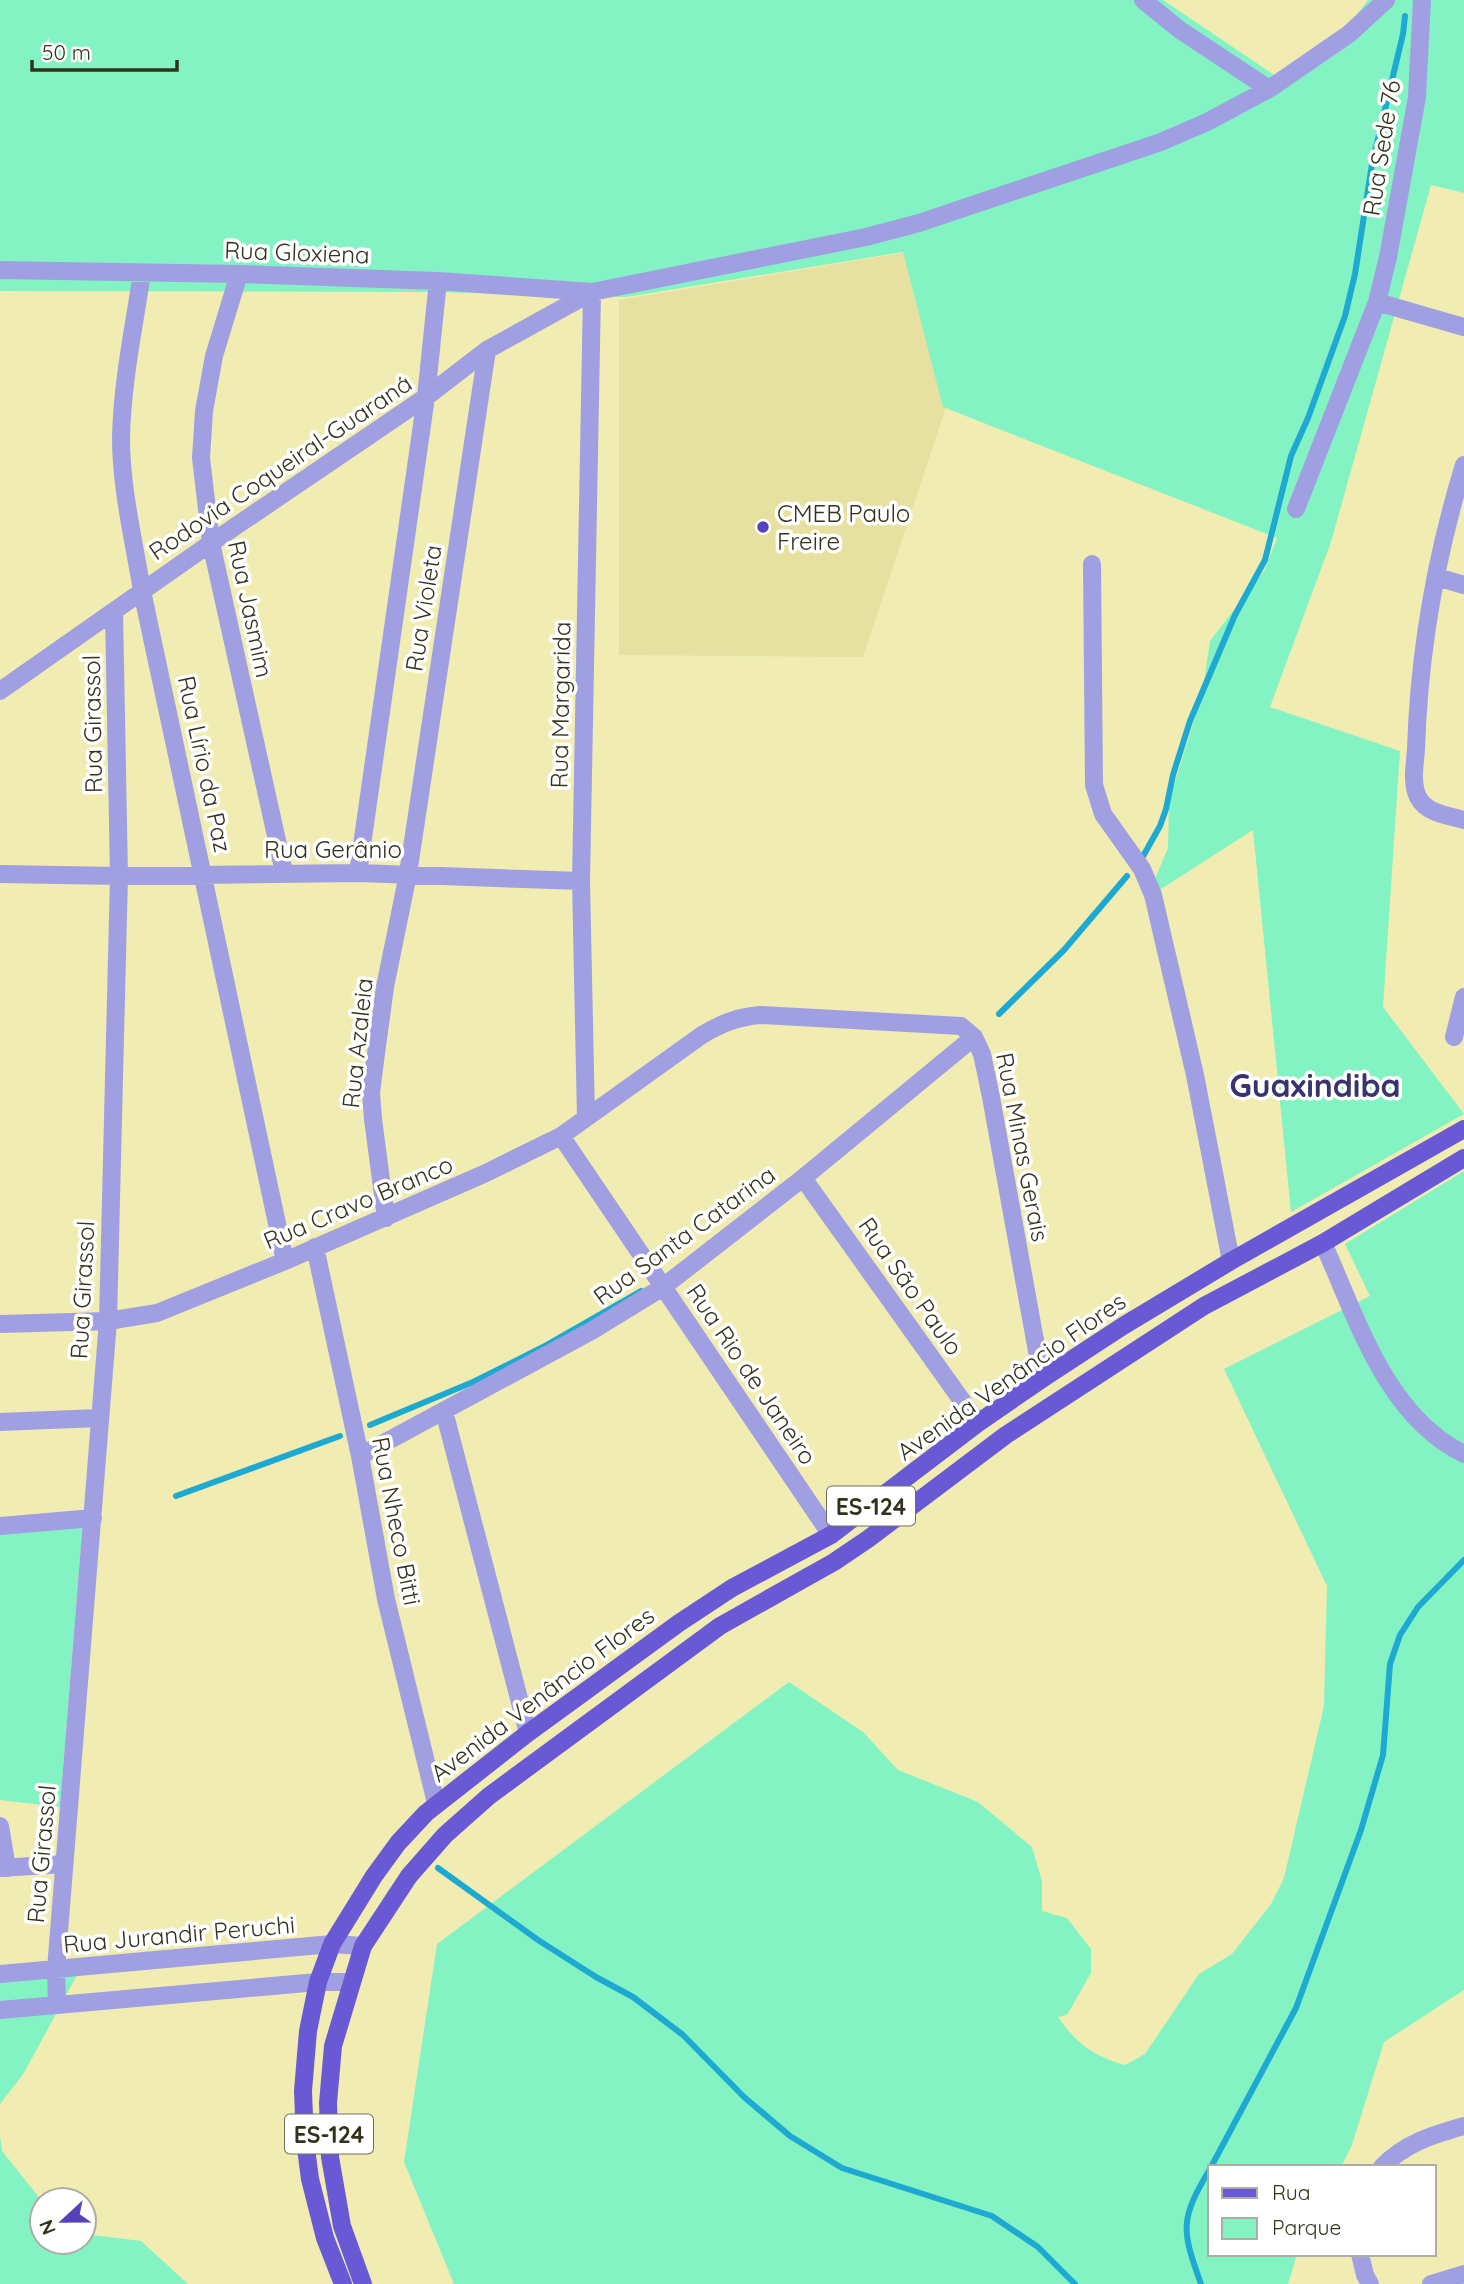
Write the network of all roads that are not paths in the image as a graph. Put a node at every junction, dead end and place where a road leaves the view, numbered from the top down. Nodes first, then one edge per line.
1 (1143, 0) edge
2 (1386, 0) edge
3 (1422, 0) edge
4 (1269, 89) junction
5 (0, 270) edge
6 (142, 273) junction
7 (239, 274) junction
8 (438, 281) junction
9 (592, 292) junction
10 (1377, 302) junction
11 (1464, 327) edge
12 (487, 350) junction
13 (426, 397) junction
14 (1464, 465) edge
15 (1296, 509) dead end
16 (211, 542) junction
17 (1092, 564) dead end
18 (1437, 576) junction
19 (1464, 585) edge
20 (142, 592) junction
21 (114, 611) junction
22 (0, 691) edge
23 (1464, 820) edge
24 (284, 872) junction
25 (358, 873) junction
26 (0, 874) edge
27 (203, 874) junction
28 (408, 874) junction
29 (119, 876) junction
30 (581, 881) junction
31 (1464, 997) edge
32 (702, 1035) joint
33 (974, 1037) junction
34 (1454, 1037) dead end
35 (586, 1118) junction
36 (1464, 1129) edge
37 (561, 1136) junction
38 (1464, 1158) edge
39 (803, 1178) junction
40 (386, 1218) junction
41 (1324, 1243) junction
42 (316, 1247) junction
43 (285, 1261) junction
44 (1231, 1261) junction
45 (663, 1287) junction
46 (107, 1321) junction
47 (0, 1324) edge
48 (1042, 1379) junction
49 (444, 1411) junction
50 (99, 1418) junction
51 (0, 1422) edge
52 (978, 1423) junction
53 (1464, 1454) edge
54 (360, 1456) junction
55 (93, 1518) junction
56 (0, 1526) edge
57 (831, 1535) junction
58 (528, 1733) junction
59 (436, 1804) junction
60 (0, 1826) edge
61 (64, 1864) junction
62 (4, 1868) edge
63 (332, 1944) junction
64 (363, 1946) junction
65 (56, 1969) junction
66 (0, 1974) edge
67 (318, 1982) junction
68 (351, 1982) junction
69 (57, 2005) junction
70 (0, 2010) edge
71 (1464, 2126) edge
72 (1384, 2165) edge
73 (1360, 2256) edge
74 (1464, 2274) edge
75 (343, 2284) edge
76 (363, 2284) edge
77 (1370, 2284) edge
78 (1431, 2284) edge

1 - 4 street
2 - 4 street
3 - 10 street, Rua Sede 76
4 - 9 street
5 - 6 street, Rua Gloxiena
6 - 7 street, Rua Gloxiena
6 - 20 street, Rua Lírio da Paz
7 - 8 street, Rua Gloxiena
7 - 16 street, Rua Jasmim
8 - 9 street, Rua Gloxiena
8 - 13 street, Rua Violeta
9 - 12 street, Rodovia Coqueiral-Guaraná
9 - 30 street, Rua Margarida
10 - 11 street
10 - 15 street, Rua Sede 76
12 - 13 street, Rodovia Coqueiral-Guaraná
12 - 28 street, Rua Violeta
13 - 16 street, Rodovia Coqueiral-Guaraná
13 - 25 street, Rua Violeta
14 - 18 street
16 - 20 street, Rodovia Coqueiral-Guaraná
16 - 24 street, Rua Jasmim
17 - 44 street
18 - 19 street
18 - 23 street
20 - 21 street, Rodovia Coqueiral-Guaraná
20 - 27 street, Rua Lírio da Paz
21 - 22 street, Rodovia Coqueiral-Guaraná
21 - 29 street, Rua Girassol
24 - 25 street, Rua Gerânio
24 - 27 street, Rua Gerânio
25 - 28 street, Rua Gerânio
26 - 29 street, Rua Gerânio
27 - 29 street, Rua Gerânio
27 - 43 street, Rua Lírio da Paz
28 - 30 street, Rua Gerânio
28 - 40 street, Rua Azaleia
29 - 46 street, Rua Girassol
30 - 35 street, Rua Margarida
31 - 34 street
32 - 33 street, Rua Minas Gerais
32 - 35 street, Rua Cravo Branco
33 - 39 street, Rua Santa Catarina
33 - 48 street, Rua Minas Gerais
35 - 37 street, Rua Cravo Branco
36 - 44 main road, Avenida Venâncio Flores / ES-124
37 - 40 street, Rua Cravo Branco
37 - 45 street, Rua Rio de Janeiro
38 - 41 main road, Avenida Venâncio Flores / ES-124
39 - 45 street, Rua Santa Catarina
39 - 52 street, Rua São Paulo
40 - 42 street, Rua Cravo Branco
41 - 53 street
41 - 64 main road, Avenida Venâncio Flores / ES-124
42 - 43 street, Rua Cravo Branco
42 - 54 street, Rua Nheco Bitti
43 - 46 street, Rua Cravo Branco
44 - 48 main road, Avenida Venâncio Flores / ES-124
45 - 49 street, Rua Santa Catarina
45 - 57 street, Rua Rio de Janeiro
46 - 47 street, Rua Cravo Branco
46 - 50 street, Rua Girassol
48 - 52 main road, Avenida Venâncio Flores / ES-124
49 - 54 street, Rua Santa Catarina
49 - 58 street
50 - 51 street
50 - 55 street, Rua Girassol
52 - 57 main road, Avenida Venâncio Flores / ES-124
54 - 59 street, Rua Nheco Bitti
55 - 56 street
55 - 61 street, Rua Girassol
57 - 58 main road, Avenida Venâncio Flores / ES-124
58 - 59 main road, Avenida Venâncio Flores / ES-124
59 - 63 main road, Avenida Venâncio Flores / ES-124
60 - 62 street
61 - 62 street
61 - 65 street, Rua Girassol
63 - 64 street, Rua Jurandir Peruchi
63 - 65 street, Rua Jurandir Peruchi
63 - 67 main road, ES-124
64 - 68 main road, ES-124
65 - 66 street, Rua Jurandir Peruchi
65 - 69 street, Rua Girassol
67 - 68 street
67 - 69 street
67 - 75 main road, ES-124
68 - 76 main road, ES-124
69 - 70 street
71 - 72 street
73 - 77 street
74 - 78 street

